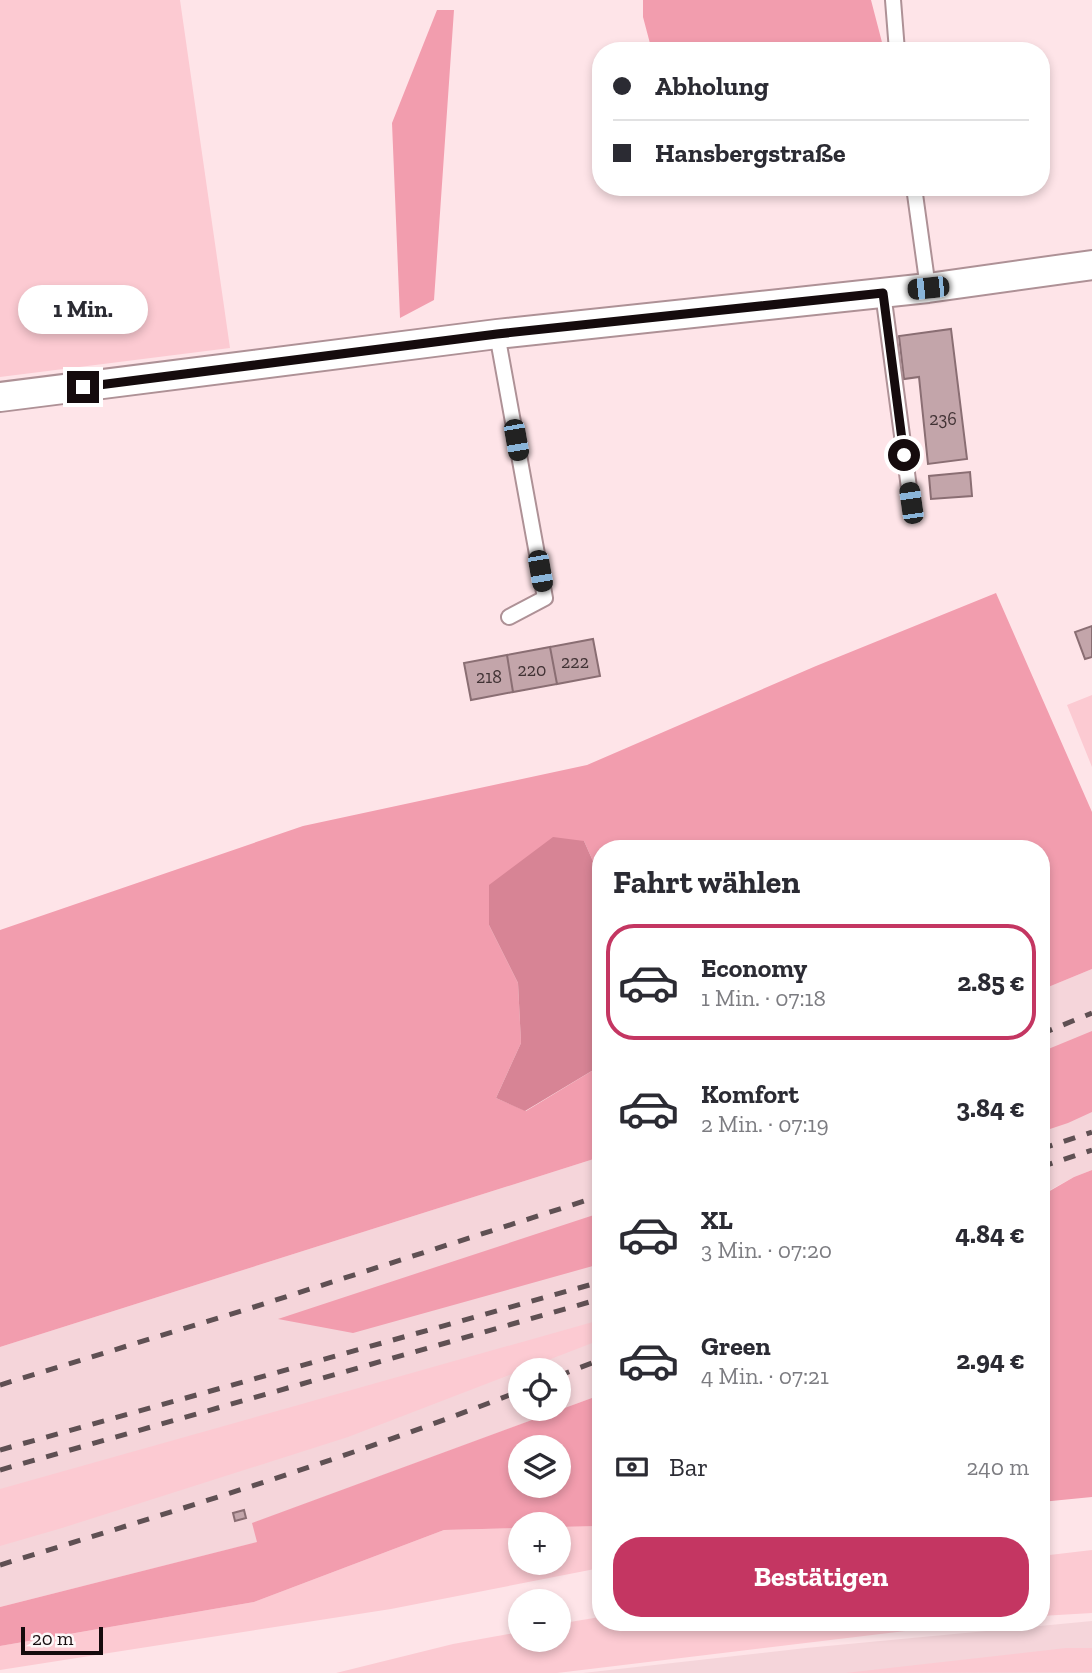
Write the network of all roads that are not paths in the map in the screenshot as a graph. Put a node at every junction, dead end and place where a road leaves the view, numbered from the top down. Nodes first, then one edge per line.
1 (894, 0) edge
2 (897, 42) edge
3 (915, 196) edge
4 (1092, 265) edge
5 (928, 288) junction
6 (883, 293) junction
7 (497, 334) junction
8 (0, 397) edge
9 (911, 503) dead end
10 (509, 617) dead end

1 - 2 lane
3 - 5 lane
4 - 5 street
5 - 6 street
6 - 7 street
6 - 9 lane
7 - 8 street
7 - 10 lane

